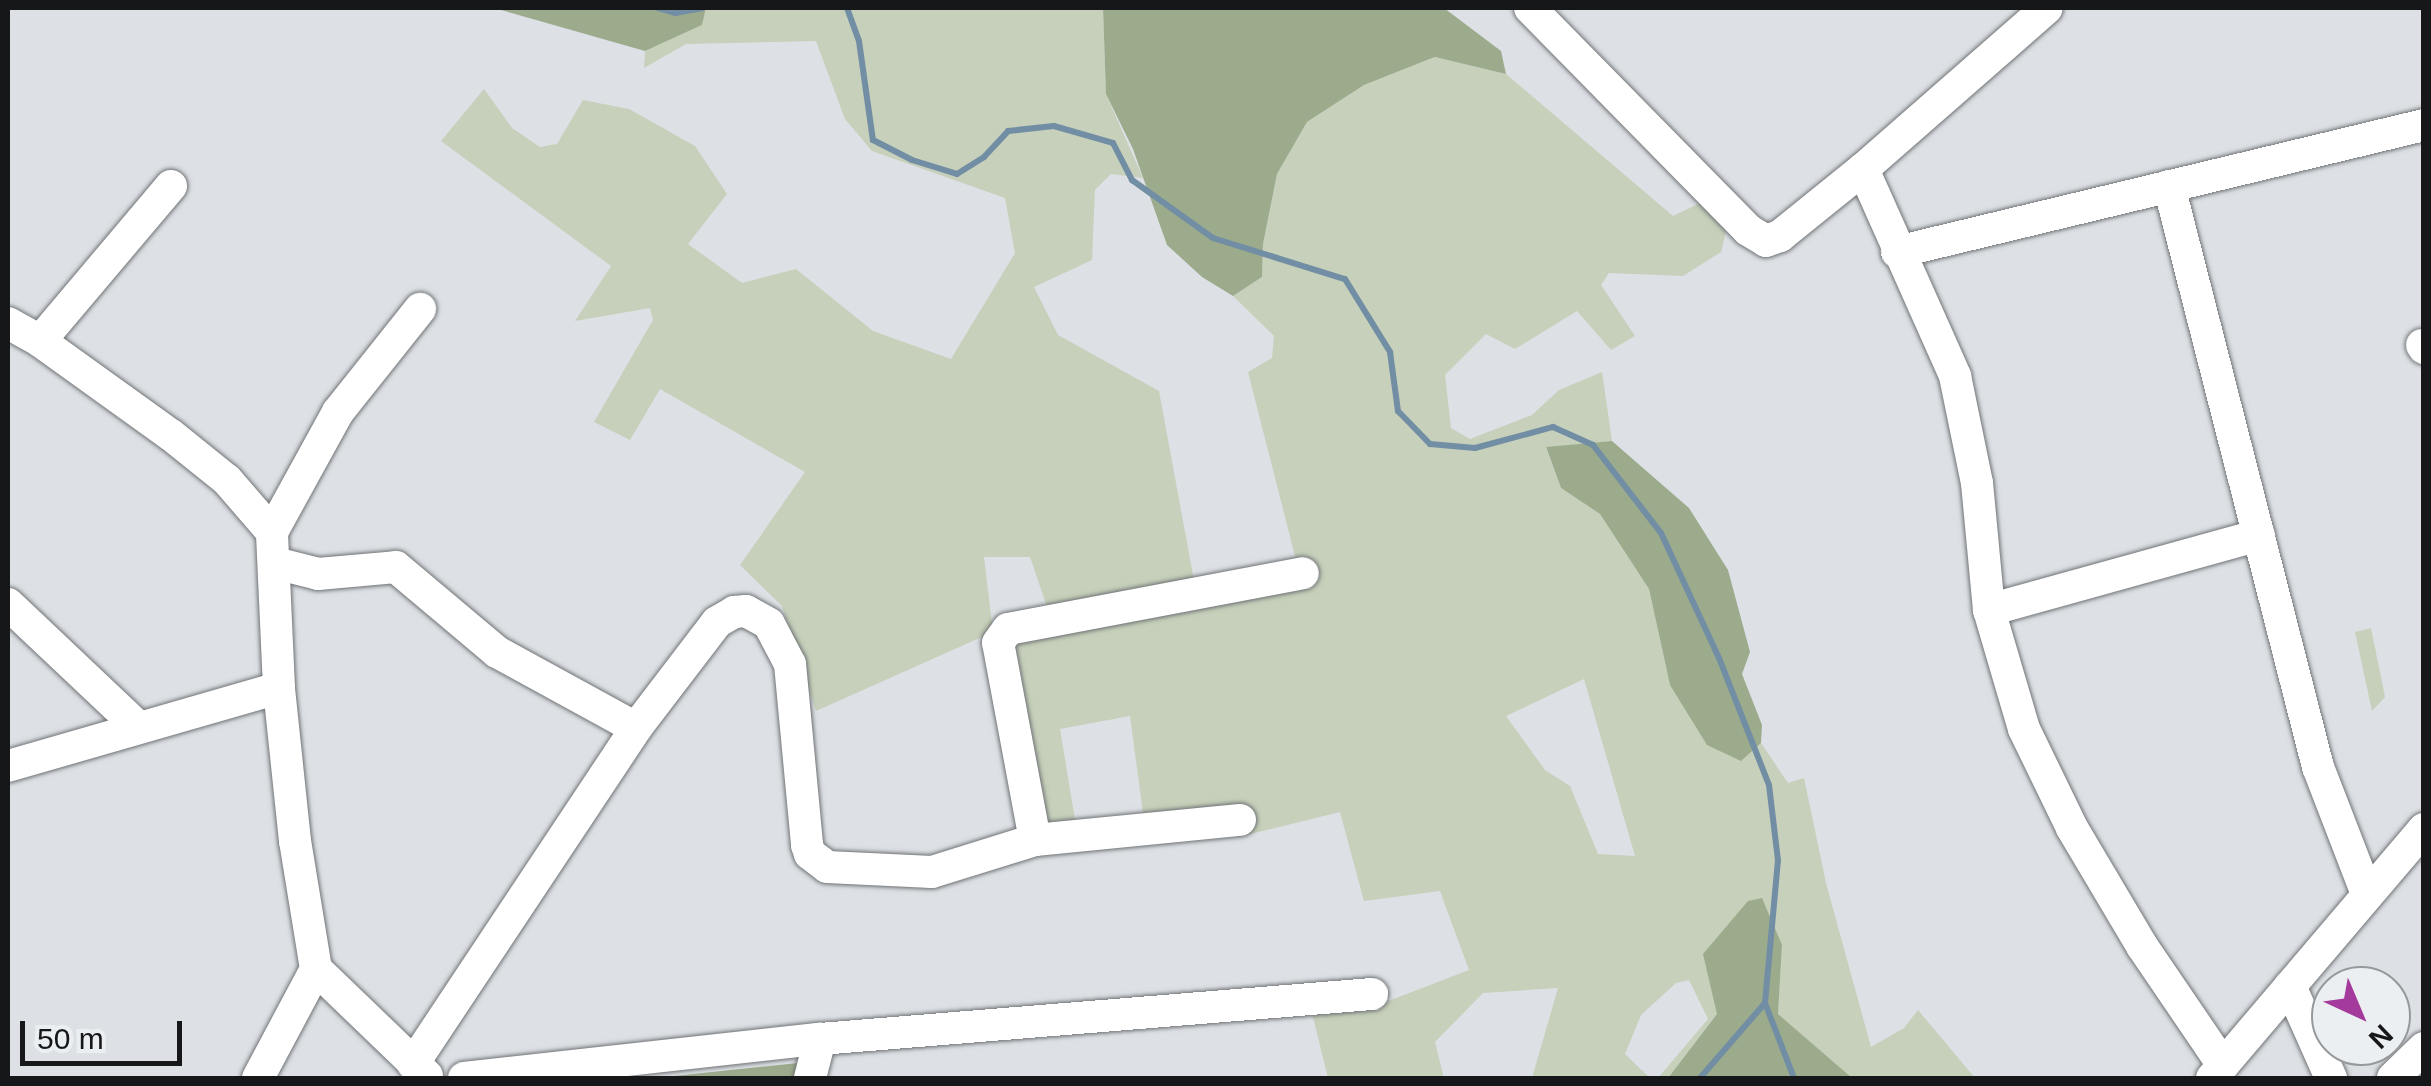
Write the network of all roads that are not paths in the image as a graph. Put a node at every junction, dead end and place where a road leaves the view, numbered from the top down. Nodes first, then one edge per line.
1 (2047, 8) edge
2 (1537, 10) edge
3 (2424, 125) edge
4 (1863, 169) junction
5 (172, 186) dead end
6 (2168, 186) junction
7 (1897, 252) junction
8 (420, 309) dead end
9 (8, 323) edge
10 (40, 341) junction
11 (2259, 535) junction
12 (273, 548) junction
13 (1303, 573) dead end
14 (8, 604) edge
15 (1989, 610) junction
16 (279, 688) junction
17 (138, 727) junction
18 (636, 728) junction
19 (8, 766) edge
20 (1240, 820) dead end
21 (2424, 828) edge
22 (1035, 840) junction
23 (2367, 894) junction
24 (316, 969) junction
25 (2290, 986) junction
26 (1372, 994) dead end
27 (820, 1038) junction
28 (2424, 1048) edge
29 (422, 1071) edge
30 (2218, 1072) edge
31 (258, 1078) edge
32 (464, 1078) edge
33 (810, 1078) edge
34 (2331, 1078) edge
35 (2393, 1078) edge

1 - 4 street
2 - 4 street
3 - 6 street
4 - 7 street
5 - 10 street
6 - 7 street
6 - 11 street
7 - 15 street
8 - 12 street
9 - 10 street
10 - 12 street
11 - 15 street
11 - 23 street
12 - 16 street
12 - 18 street
13 - 22 street
14 - 17 street
15 - 30 street
16 - 17 street
16 - 24 street
17 - 19 street
18 - 22 street
18 - 29 street
20 - 22 street
21 - 23 street
23 - 25 street
24 - 29 street
24 - 31 street
25 - 30 street
25 - 34 street
26 - 27 street
27 - 32 street
27 - 33 street
28 - 35 street

